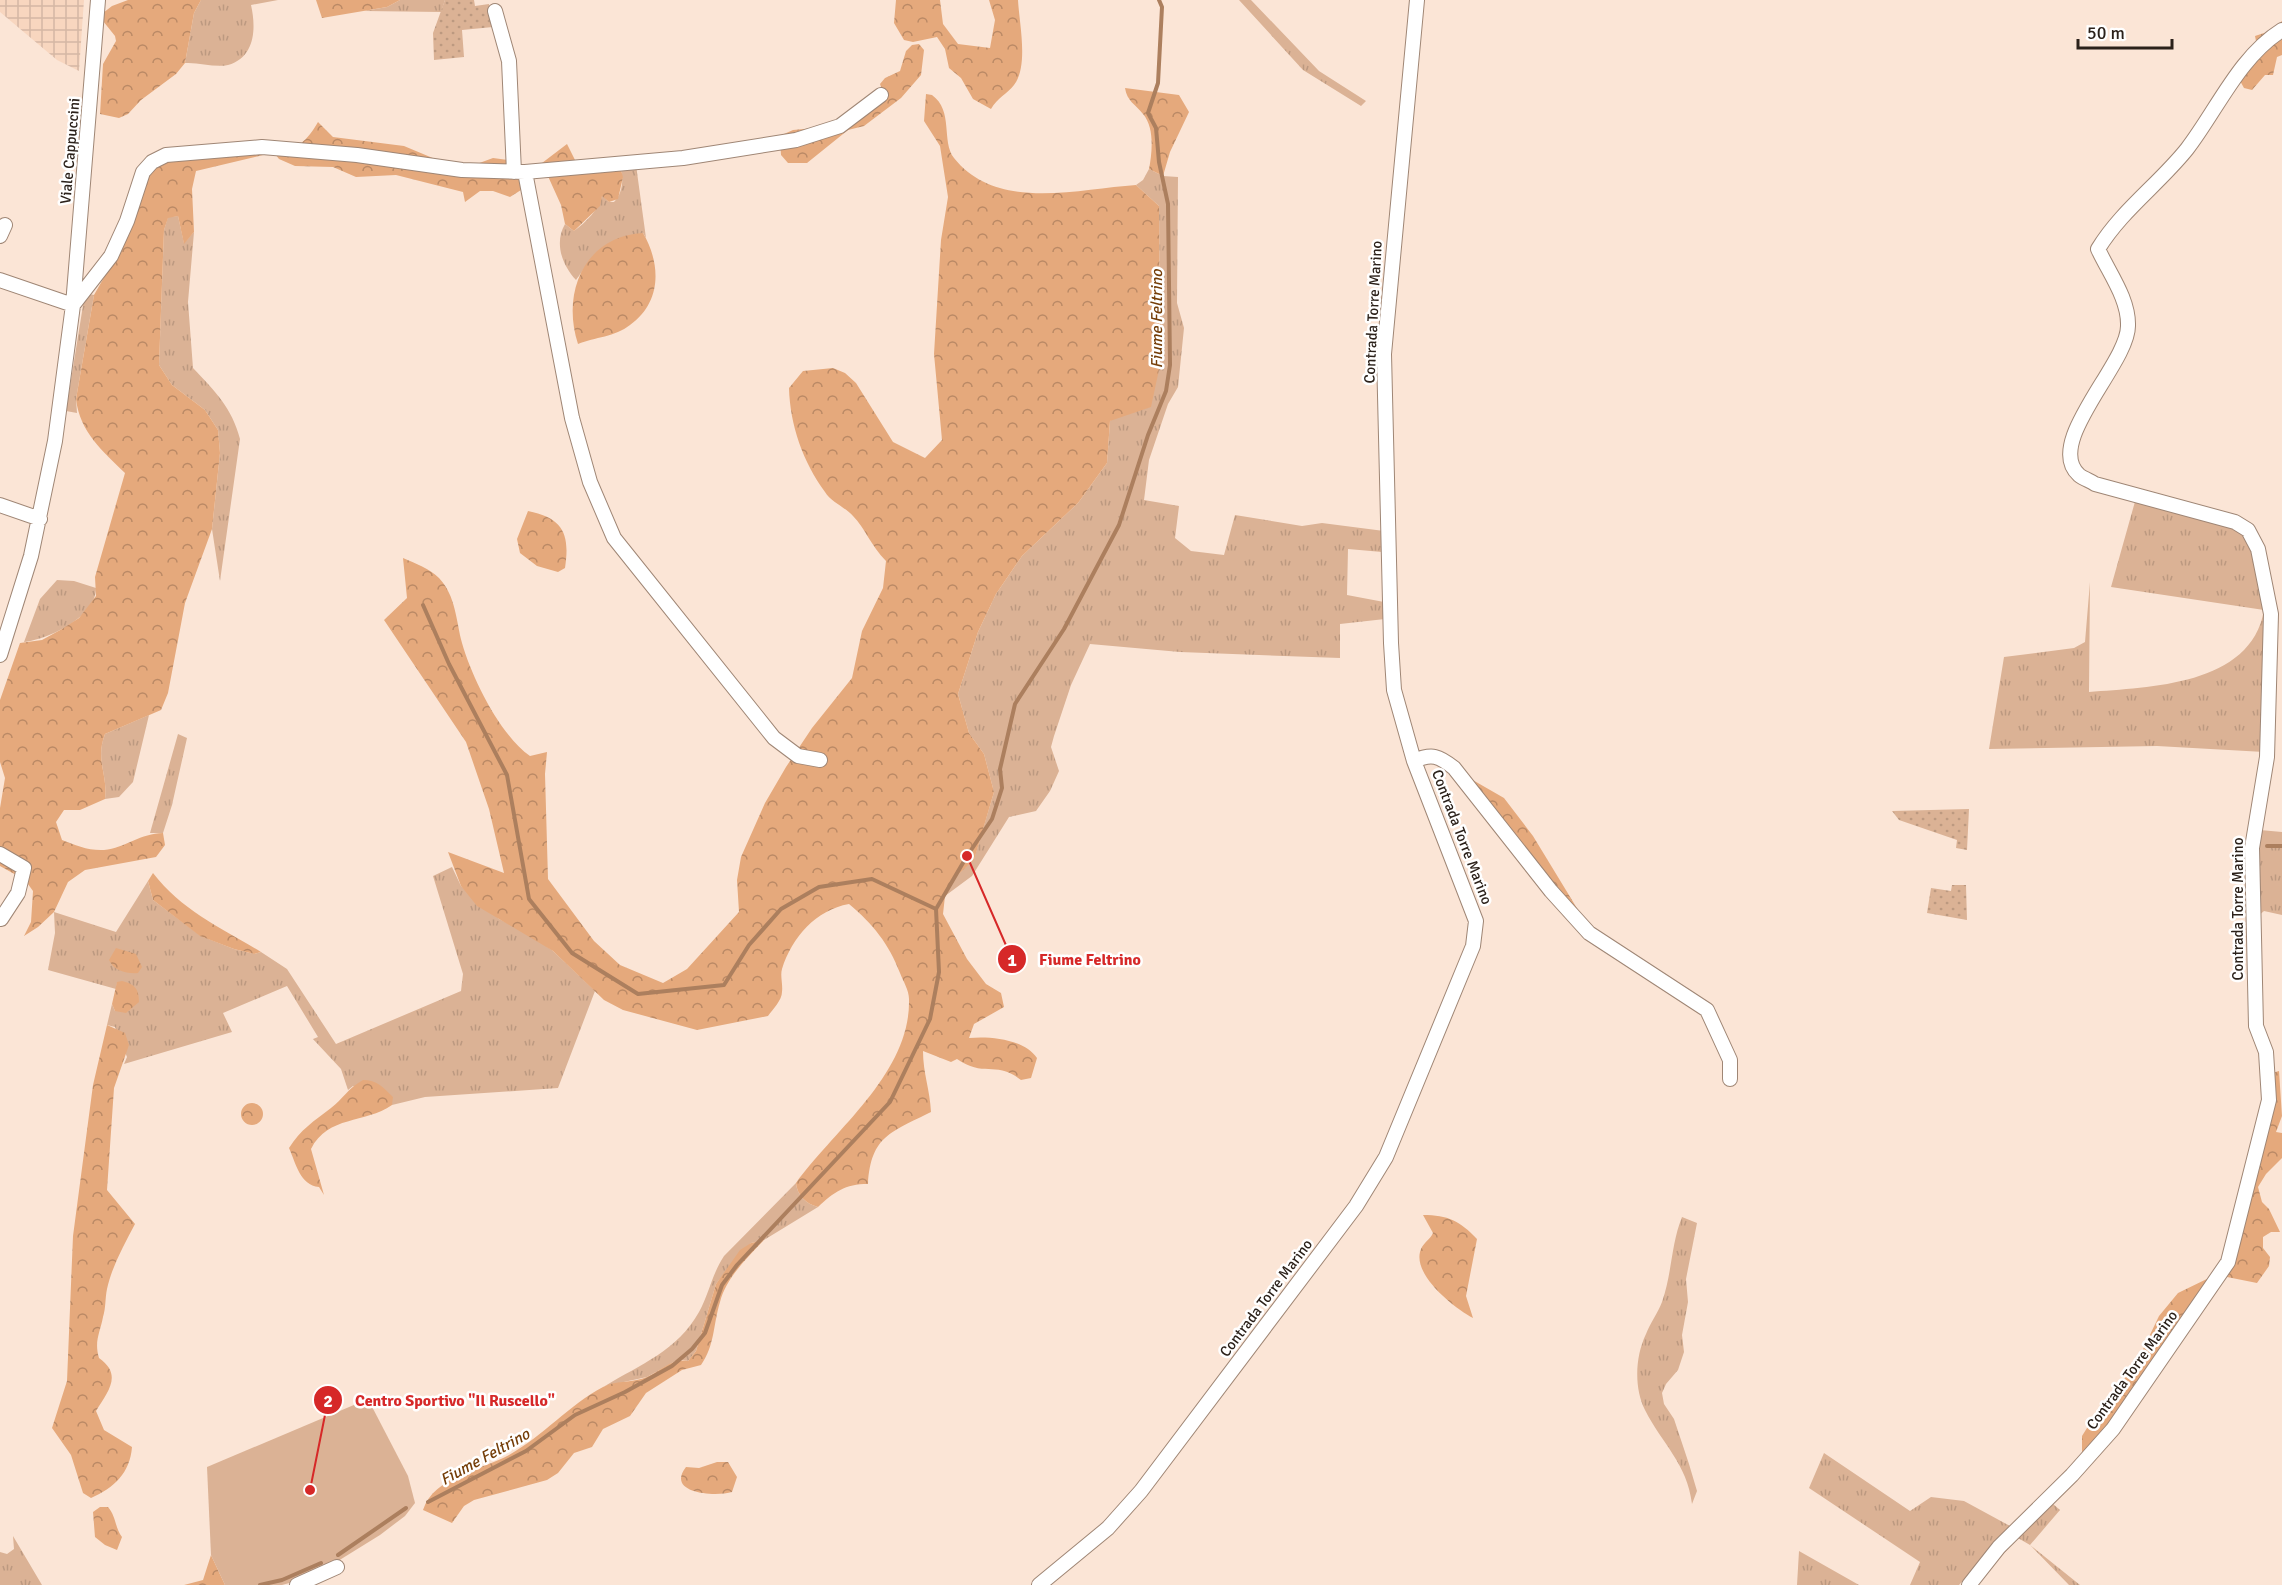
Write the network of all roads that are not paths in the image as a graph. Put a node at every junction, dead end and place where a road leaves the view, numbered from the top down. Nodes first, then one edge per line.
1 (98, 0) edge
2 (1416, 0) edge
3 (495, 11) dead end
4 (2282, 30) edge
5 (881, 95) dead end
6 (519, 172) junction
7 (0, 280) edge
8 (73, 305) junction
9 (0, 505) edge
10 (40, 519) junction
11 (4, 628) edge
12 (0, 655) edge
13 (820, 760) dead end
14 (1414, 761) junction
15 (0, 854) edge
16 (1, 919) edge
17 (1730, 1079) dead end
18 (337, 1567) dead end
19 (297, 1585) edge
20 (1040, 1585) edge
21 (1969, 1585) edge

1 - 8 street, Viale Cappuccini
2 - 14 street, Contrada Torre Marino
3 - 6 street
4 - 21 street, Contrada Torre Marino
5 - 6 street
6 - 8 street
6 - 13 street
7 - 8 street
8 - 10 street, Viale Cappuccini
9 - 10 street
10 - 11 street, Viale Cappuccini
11 - 12 street, Viale Cappuccini
14 - 17 street
14 - 20 street, Contrada Torre Marino
15 - 16 street
18 - 19 street

